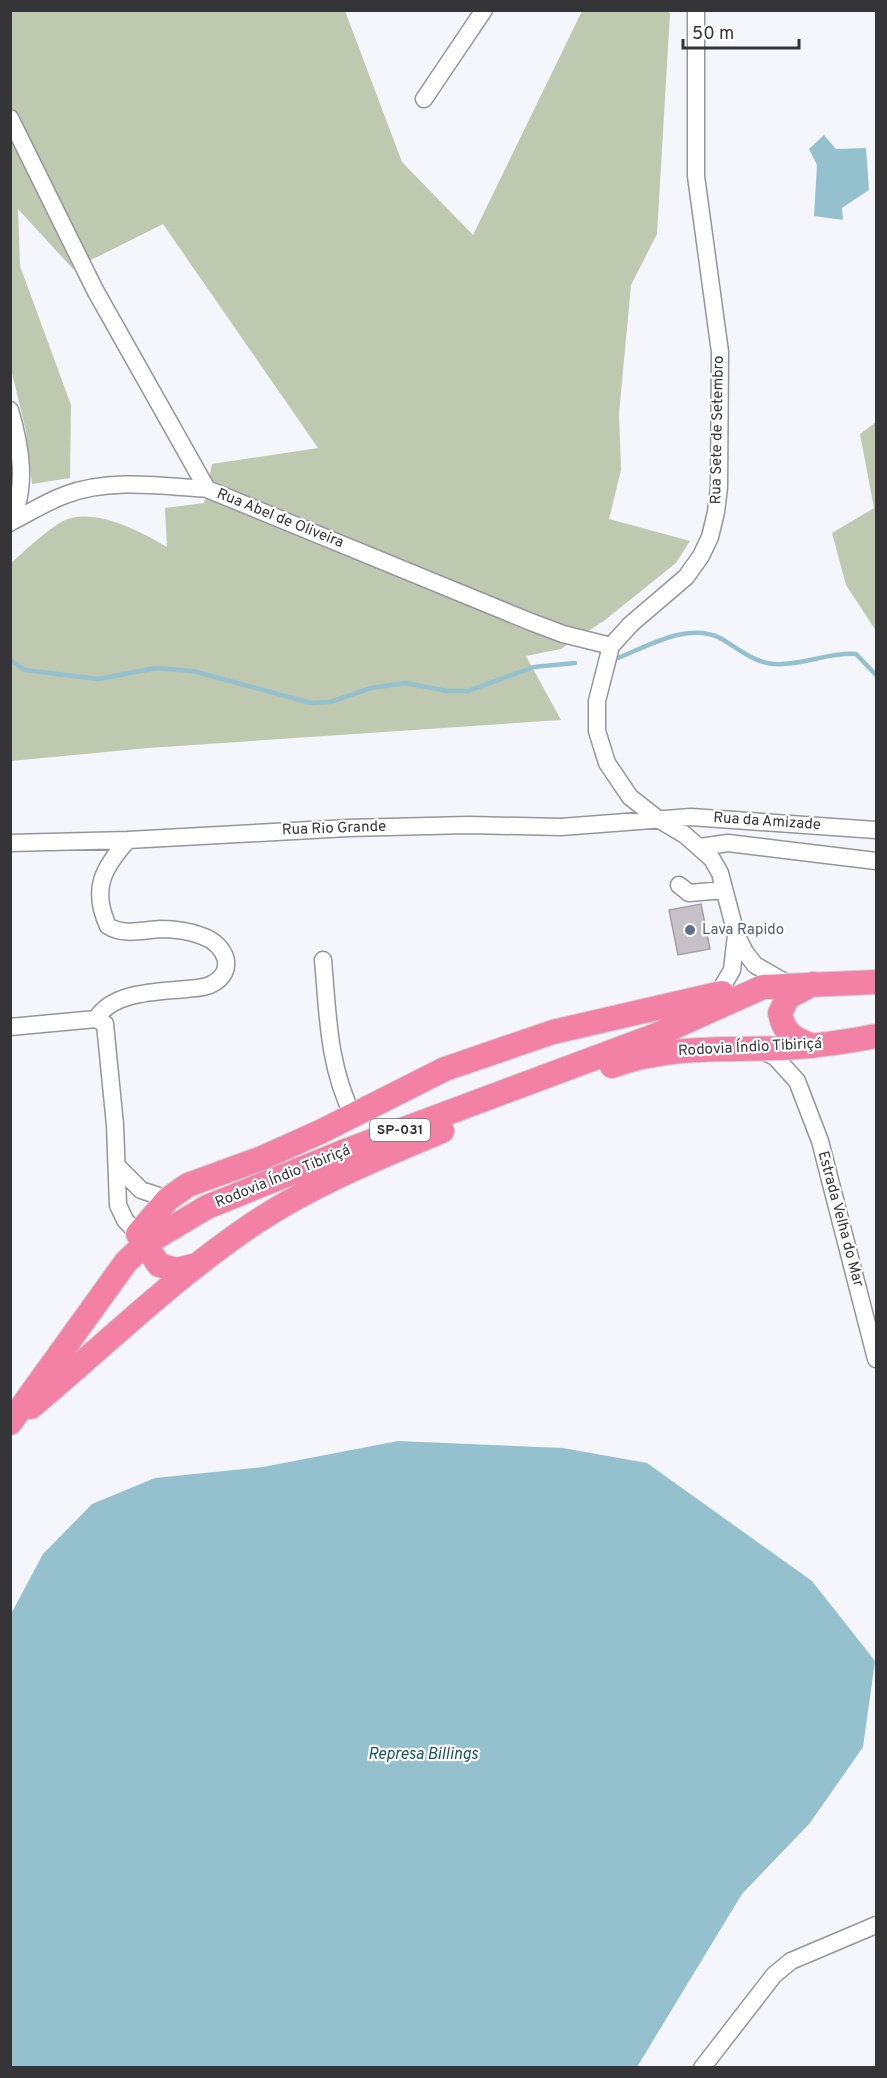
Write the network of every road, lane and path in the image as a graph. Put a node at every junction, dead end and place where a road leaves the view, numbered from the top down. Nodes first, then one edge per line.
1 (484, 10) edge
2 (696, 10) edge
3 (424, 99) dead end
4 (10, 118) edge
5 (10, 410) edge
6 (207, 489) junction
7 (11, 523) edge
8 (611, 646) junction
9 (658, 819) junction
10 (876, 830) edge
11 (128, 840) junction
12 (10, 843) edge
13 (700, 847) junction
14 (876, 861) edge
15 (679, 885) dead end
16 (724, 890) junction
17 (736, 934) junction
18 (323, 960) dead end
19 (876, 982) edge
20 (815, 983) junction
21 (788, 984) junction
22 (763, 987) junction
23 (718, 994) junction
24 (96, 1019) junction
25 (10, 1027) edge
26 (876, 1036) edge
27 (813, 1046) junction
28 (754, 1047) junction
29 (797, 1081) junction
30 (354, 1116) junction
31 (117, 1166) junction
32 (168, 1199) junction
33 (141, 1239) junction
34 (197, 1265) junction
35 (876, 1359) edge
36 (10, 1424) edge
37 (876, 1925) edge
38 (702, 2067) edge

1 - 3 street
2 - 8 street, Rua Sete de Setembro
4 - 6 street, Rua Abel de Oliveira
5 - 7 street
6 - 7 street
6 - 8 street, Rua Abel de Oliveira
8 - 9 street, Rua Sete de Setembro
9 - 10 street, Rua da Amizade
9 - 11 street, Rua Rio Grande
9 - 13 street, Rua Sete de Setembro
11 - 12 street, Rua Rio Grande
11 - 24 street
13 - 14 street
13 - 16 street, Rua Sete de Setembro
15 - 16 street
16 - 17 street, Rua Sete de Setembro
17 - 21 street, Rua Sete de Setembro
17 - 23 street, Rua Sete de Setembro
18 - 30 street
19 - 20 highway, Rodovia Índio Tibiriçá / SP-031
20 - 21 highway, Rodovia Índio Tibiriçá / SP-031
20 - 27 highway
21 - 22 highway, Rodovia Índio Tibiriçá / SP-031
22 - 23 highway
22 - 33 highway, Rodovia Índio Tibiriçá / SP-031
23 - 30 highway
24 - 25 street
24 - 31 street
26 - 27 highway, Rodovia Índio Tibiriçá / SP-031
27 - 28 highway, Rodovia Índio Tibiriçá / SP-031
27 - 29 street
28 - 29 street
28 - 34 highway, Rodovia Índio Tibiriçá / SP-031
29 - 35 street, Estrada Velha do Mar
30 - 32 highway
31 - 32 street
31 - 33 street
32 - 33 highway
33 - 34 highway
33 - 36 highway, Rodovia Índio Tibiriçá / SP-031
34 - 36 highway, Rodovia Índio Tibiriçá / SP-031
37 - 38 street

